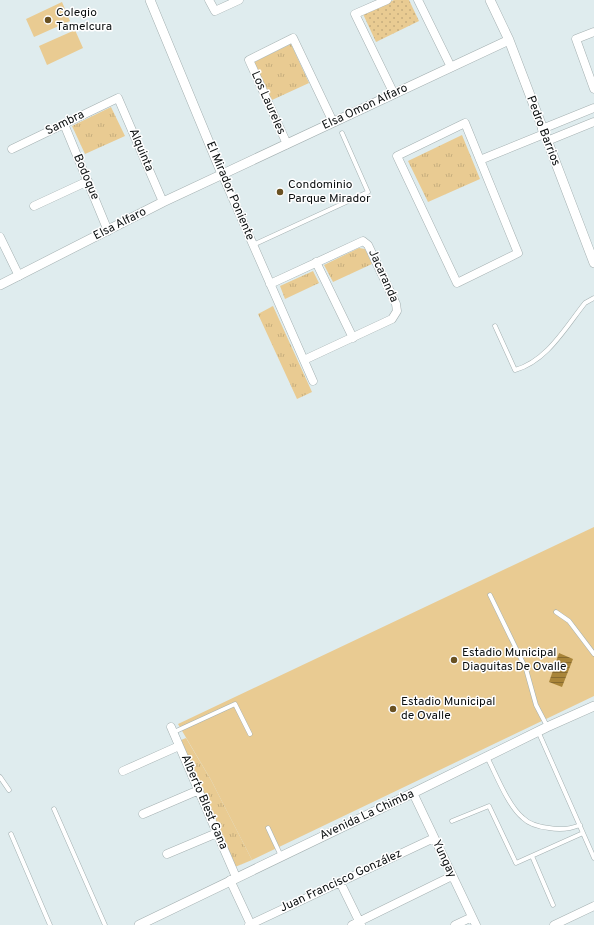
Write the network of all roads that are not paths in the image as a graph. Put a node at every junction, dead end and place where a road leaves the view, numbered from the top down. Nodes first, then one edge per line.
1 (150, 0) edge
2 (209, 0) edge
3 (239, 0) edge
4 (387, 0) edge
5 (418, 0) edge
6 (490, 0) edge
7 (594, 32) edge
8 (509, 40) junction
9 (451, 67) junction
10 (594, 89) edge
11 (394, 94) junction
12 (118, 98) joint
13 (594, 108) edge
14 (333, 122) junction
15 (594, 122) edge
16 (64, 124) junction
17 (342, 133) dead end
18 (544, 135) junction
19 (287, 144) junction
20 (12, 149) dead end
21 (480, 160) junction
22 (222, 174) junction
23 (88, 181) junction
24 (163, 202) junction
25 (34, 206) dead end
26 (108, 231) junction
27 (0, 238) edge
28 (253, 245) junction
29 (316, 262) junction
30 (594, 263) edge
31 (19, 276) junction
32 (270, 284) junction
33 (0, 285) edge
34 (594, 298) edge
35 (495, 326) dead end
36 (353, 338) junction
37 (304, 360) junction
38 (313, 381) dead end
39 (490, 595) dead end
40 (556, 612) dead end
41 (594, 654) edge
42 (594, 706) edge
43 (547, 727) junction
44 (172, 730) joint
45 (538, 731) junction
46 (250, 734) dead end
47 (179, 746) junction
48 (487, 756) junction
49 (123, 771) dead end
50 (0, 777) edge
51 (9, 790) dead end
52 (199, 790) junction
53 (413, 793) junction
54 (54, 808) dead end
55 (143, 814) dead end
56 (452, 821) dead end
57 (580, 825) junction
58 (268, 828) dead end
59 (217, 833) junction
60 (583, 833) junction
61 (11, 834) dead end
62 (434, 838) junction
63 (166, 854) dead end
64 (281, 856) junction
65 (532, 856) junction
66 (594, 858) edge
67 (452, 876) junction
68 (233, 879) junction
69 (340, 882) junction
70 (553, 905) dead end
71 (594, 906) edge
72 (472, 917) junction
73 (357, 924) edge
74 (50, 925) edge
75 (105, 925) edge
76 (140, 925) edge
77 (250, 925) edge
78 (455, 925) edge
79 (476, 925) edge
80 (554, 925) edge

1 - 22 street, El Mirador Poniente
2 - 3 street
4 - 11 street
5 - 9 street
6 - 8 street, Pedro Barrios
7 - 10 street
8 - 9 street, Elsa Omon Alfaro
8 - 18 street, Pedro Barrios
9 - 11 street, Elsa Omon Alfaro
11 - 14 street, Elsa Omon Alfaro
12 - 16 street, Sambra
12 - 24 street, Alquinta
13 - 18 street
14 - 19 street, Elsa Omon Alfaro
14 - 19 street, Los Laureles
15 - 18 street
16 - 20 street, Sambra
16 - 23 street, Bodoque
17 - 28 lane
18 - 21 street
18 - 30 street, Pedro Barrios
19 - 22 street, Elsa Omon Alfaro
21 - 21 street
22 - 24 street, Elsa Alfaro
22 - 28 street, El Mirador Poniente
23 - 25 street
23 - 26 street, Bodoque
24 - 26 street, Elsa Alfaro
26 - 31 street, Elsa Alfaro
27 - 31 street
28 - 32 street, El Mirador Poniente
29 - 32 street, Jacaranda
29 - 36 street
29 - 36 street, Jacaranda
31 - 33 street
32 - 37 street, El Mirador Poniente
34 - 35 lane
36 - 37 street, Jacaranda
37 - 38 street, El Mirador Poniente
39 - 43 lane
40 - 41 lane
42 - 43 street, Avenida La Chimba
43 - 45 street, Avenida La Chimba
44 - 46 lane
44 - 47 street, Alberto Blest Gana
45 - 48 street, Avenida La Chimba
45 - 57 lane
47 - 49 street
47 - 52 street, Alberto Blest Gana
48 - 53 street, Avenida La Chimba
48 - 57 lane
50 - 51 lane
52 - 55 street
52 - 59 street, Alberto Blest Gana
53 - 62 street, Yungay
53 - 64 street, Avenida La Chimba
54 - 75 lane
56 - 65 lane
57 - 60 lane
58 - 64 lane
59 - 63 street
59 - 68 street, Alberto Blest Gana
60 - 65 lane
60 - 66 lane
61 - 74 lane
62 - 67 street, Yungay
62 - 69 street, Juan Francisco González
64 - 68 street, Avenida La Chimba
65 - 70 lane
67 - 72 street, Yungay
67 - 73 street
68 - 76 street, Avenida La Chimba
68 - 77 street, Alberto Blest Gana
69 - 73 street
69 - 77 street, Juan Francisco González
71 - 80 street
72 - 78 street
72 - 79 street, Yungay

